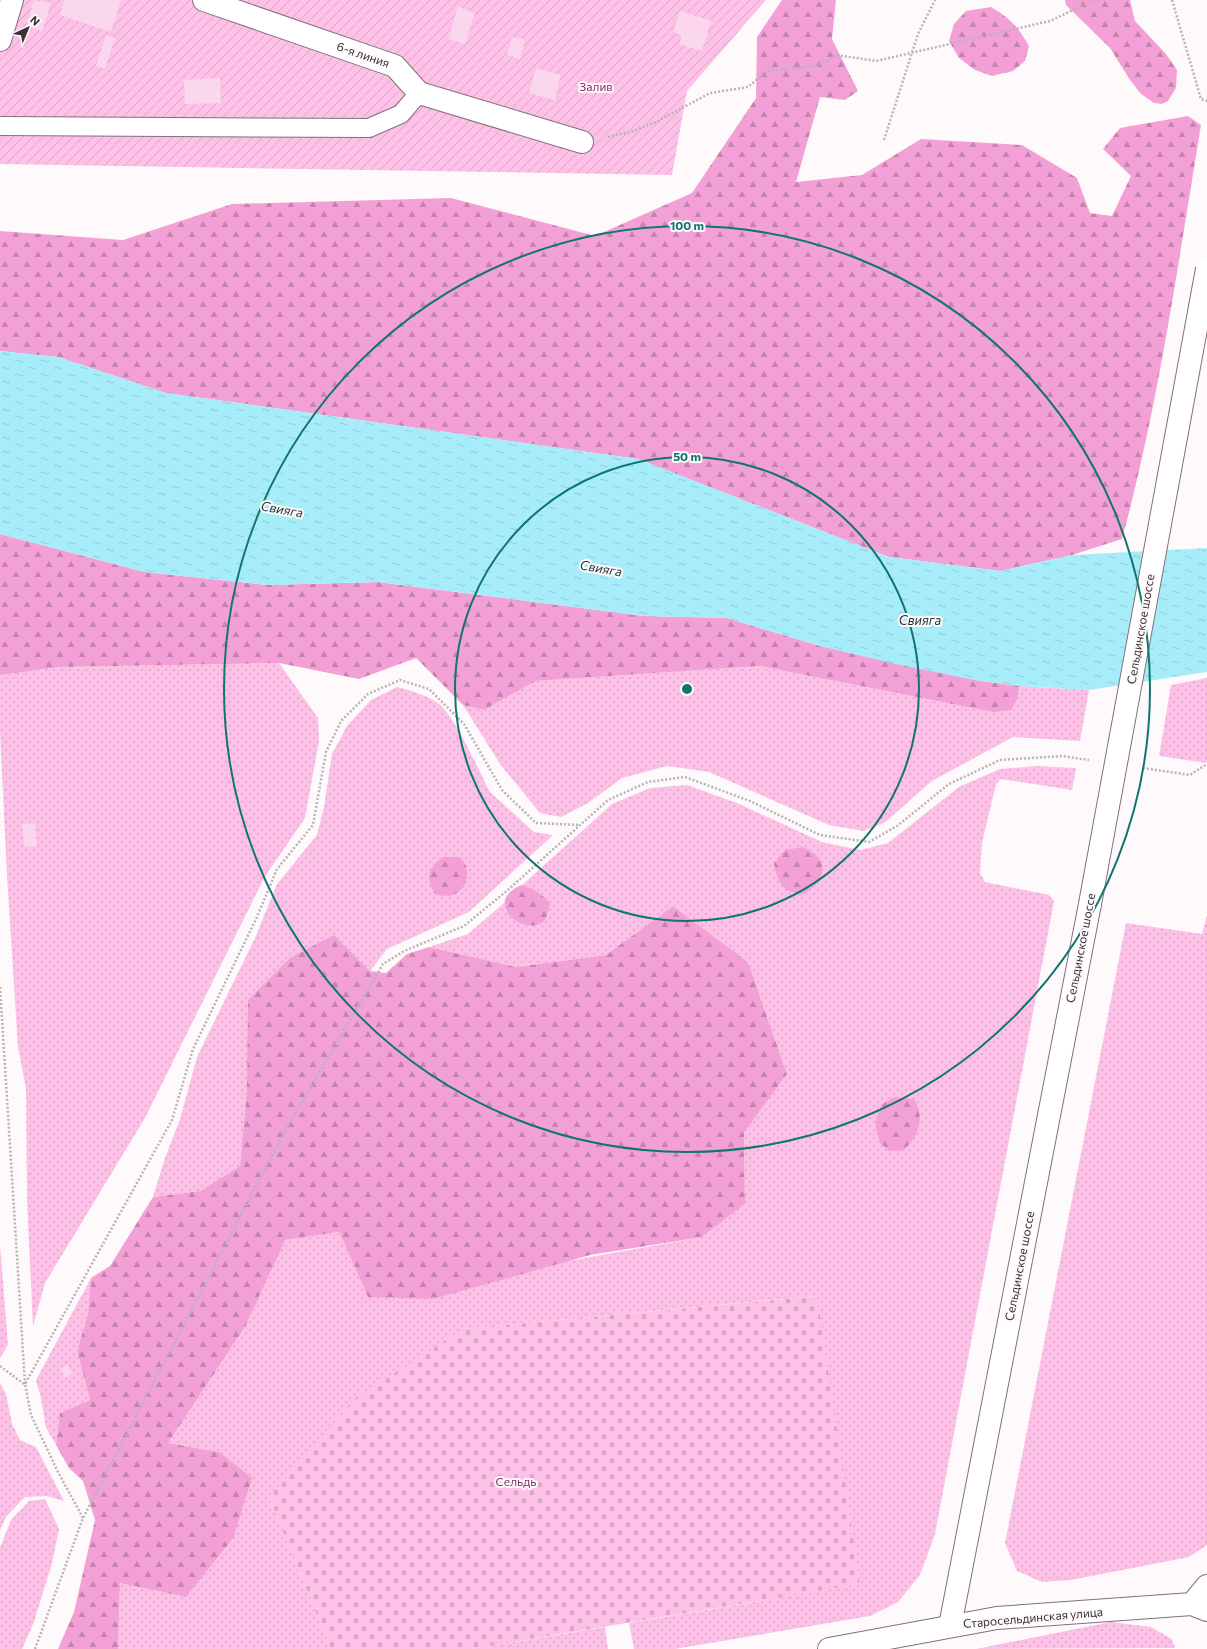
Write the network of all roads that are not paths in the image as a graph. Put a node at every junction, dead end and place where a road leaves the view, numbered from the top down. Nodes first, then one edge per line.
1 (12, 0) edge
2 (204, 0) edge
3 (0, 40) edge
4 (419, 93) junction
5 (0, 126) edge
6 (582, 142) road end
7 (1207, 269) edge
8 (1207, 1586) edge
9 (1199, 1607) edge
10 (950, 1626) junction
11 (829, 1649) edge

1 - 3 main road
2 - 4 main road, 6-я линия
4 - 5 lane
4 - 6 main road
7 - 10 main road, Сельдинское шоссе, bridge
8 - 9 main road
9 - 10 main road, Старосельдинская улица
10 - 11 main road, Старосельдинская улица

